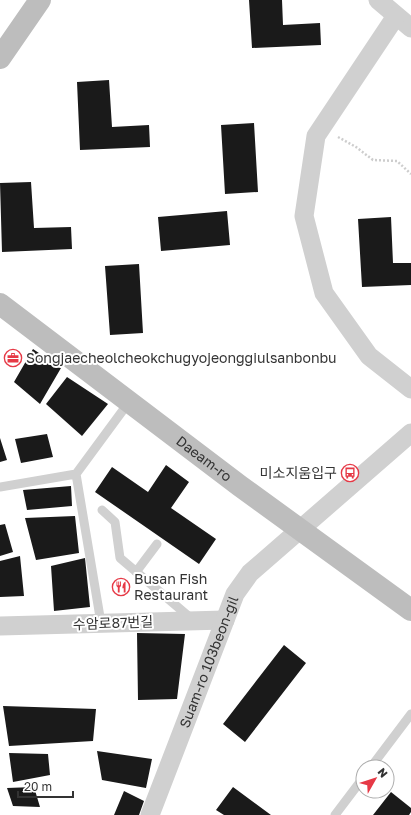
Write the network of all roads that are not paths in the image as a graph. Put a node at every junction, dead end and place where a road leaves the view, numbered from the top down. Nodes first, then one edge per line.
1 (40, 0) edge
2 (378, 0) edge
3 (396, 16) junction
4 (411, 28) edge
5 (0, 58) edge
6 (0, 304) edge
7 (411, 390) edge
8 (129, 402) junction
9 (411, 433) edge
10 (76, 474) junction
11 (0, 487) edge
12 (102, 510) dead end
13 (300, 529) junction
14 (157, 544) dead end
15 (136, 572) junction
16 (411, 610) edge
17 (226, 620) junction
18 (194, 621) junction
19 (100, 623) junction
20 (0, 626) edge
21 (411, 714) edge
22 (378, 759) edge
23 (355, 789) edge
24 (150, 815) edge
25 (335, 815) edge

1 - 5 street
2 - 3 street
3 - 4 street
3 - 7 street
6 - 8 street, Daeam-ro
8 - 10 lane
8 - 13 street, Daeam-ro
9 - 13 street, Suam-ro 103beon-gil
10 - 11 lane
10 - 19 lane
12 - 15 lane
13 - 16 street, Daeam-ro
13 - 17 street, Suam-ro 103beon-gil
14 - 15 lane
15 - 18 lane
17 - 18 street, 수암로87번길
17 - 24 street, Suam-ro 103beon-gil
18 - 19 street, 수암로87번길
19 - 20 street, 수암로87번길
21 - 22 lane
23 - 25 lane

